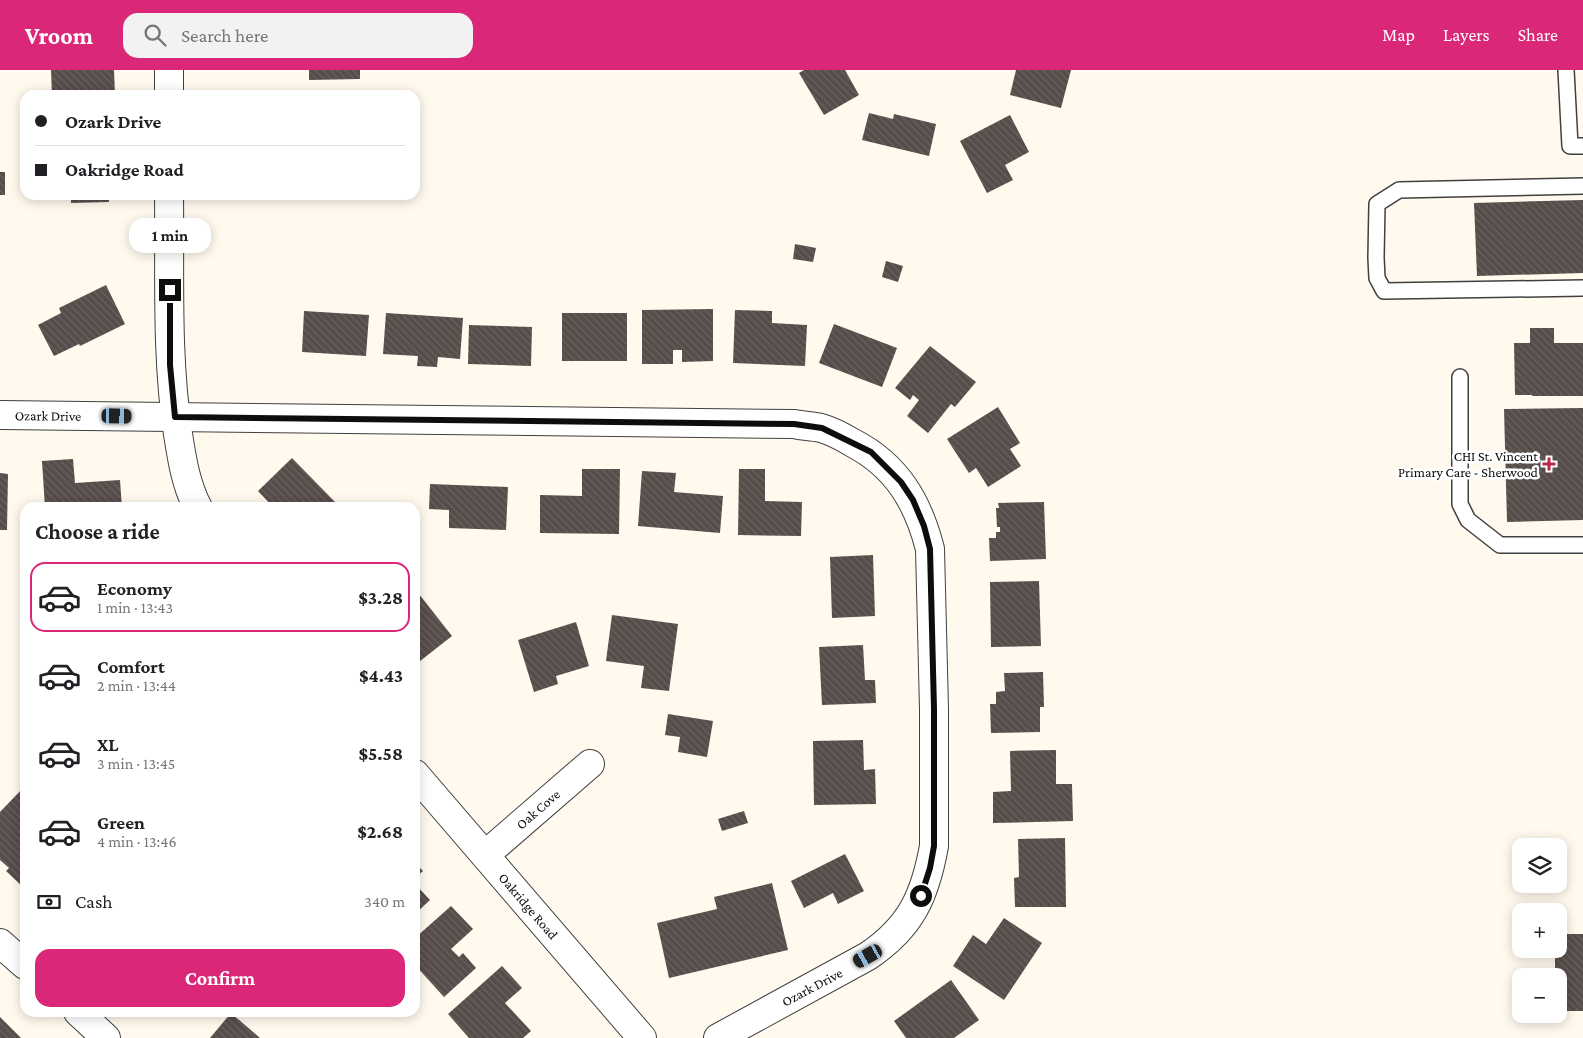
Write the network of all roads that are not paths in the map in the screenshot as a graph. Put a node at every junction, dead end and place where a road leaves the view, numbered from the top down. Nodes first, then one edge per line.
1 (169, 70) edge
2 (1566, 70) edge
3 (169, 90) edge
4 (1583, 146) edge
5 (1583, 186) edge
6 (170, 200) edge
7 (1583, 288) edge
8 (1460, 377) dead end
9 (0, 415) edge
10 (175, 417) junction
11 (195, 502) edge
12 (1583, 545) edge
13 (590, 764) dead end
14 (420, 780) edge
15 (484, 854) junction
16 (0, 942) edge
17 (20, 960) edge
18 (83, 1017) edge
19 (106, 1038) edge
20 (642, 1038) edge
21 (718, 1038) edge

1 - 3 street
2 - 4 lane
5 - 7 lane
6 - 10 street
8 - 12 lane
9 - 10 street, Ozark Drive
10 - 11 street
10 - 21 street, Ozark Drive
13 - 15 street, Oak Cove
14 - 15 street, Oakridge Road
15 - 20 street, Oakridge Road
16 - 17 street
18 - 19 street

